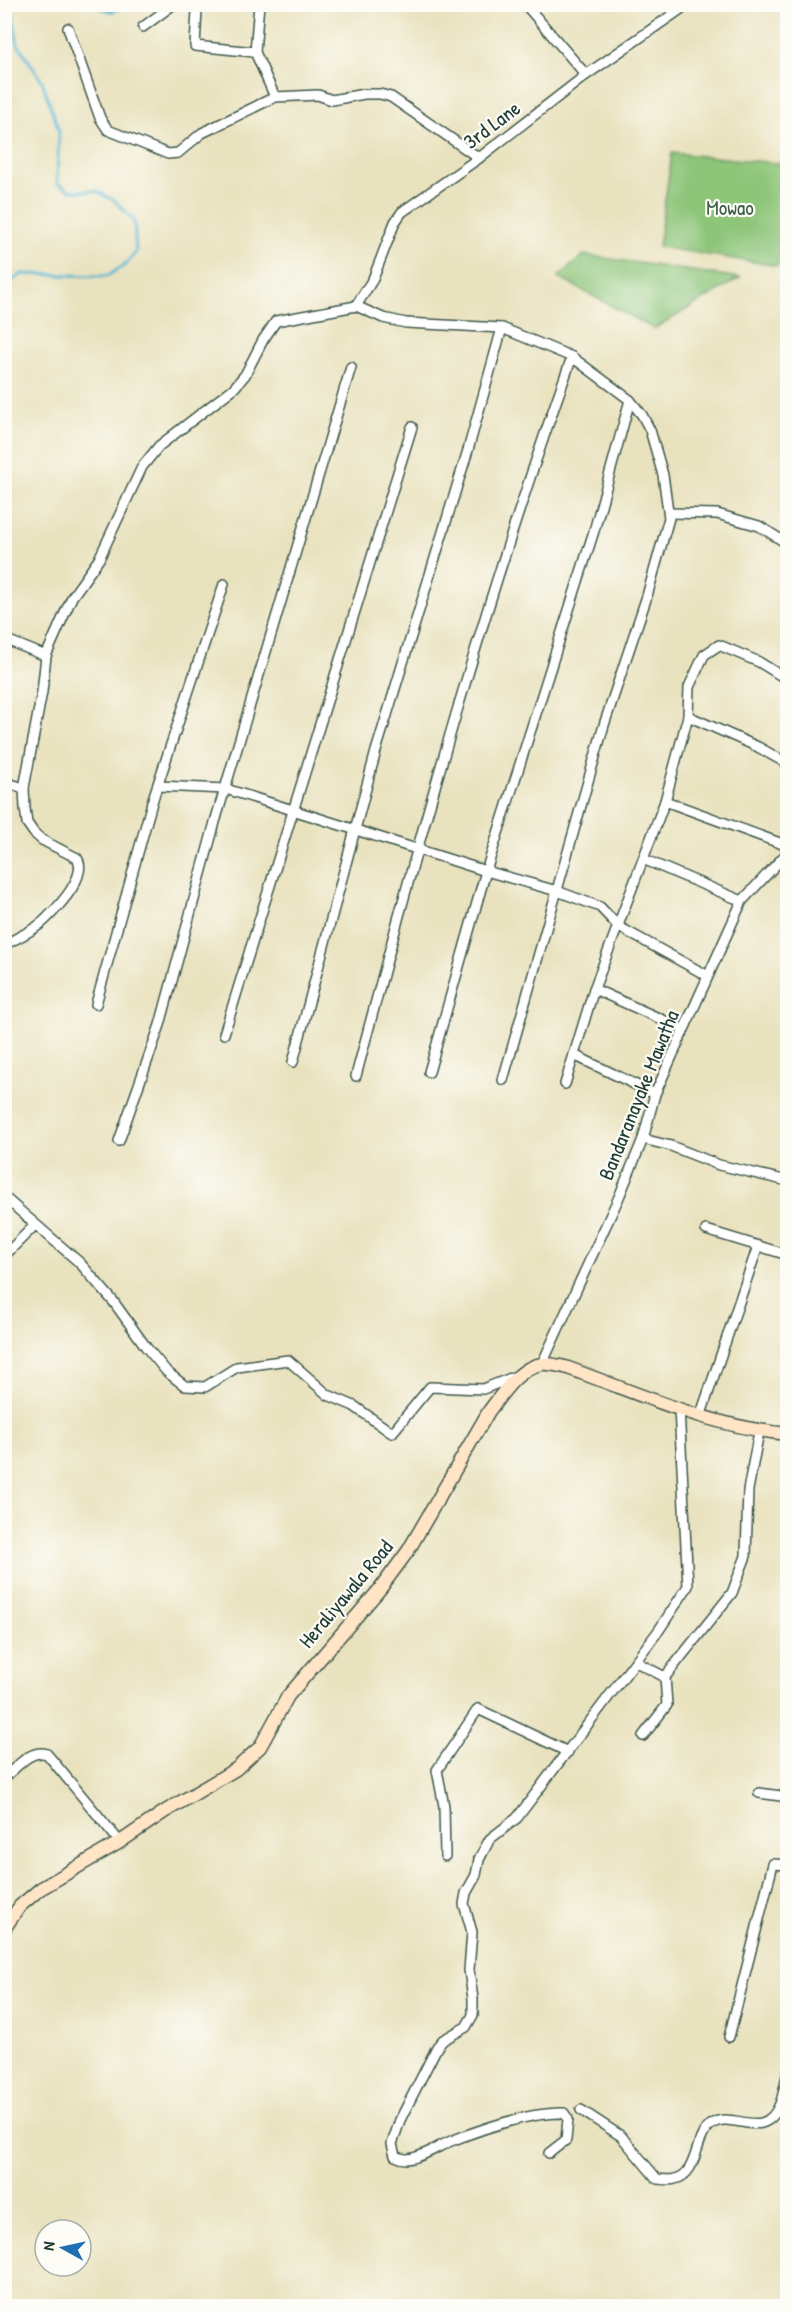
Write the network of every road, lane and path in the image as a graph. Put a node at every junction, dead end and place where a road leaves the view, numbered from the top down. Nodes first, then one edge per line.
1 (174, 4) edge
2 (189, 4) edge
3 (259, 4) edge
4 (525, 4) edge
5 (688, 4) edge
6 (143, 27) dead end
7 (68, 28) dead end
8 (255, 52) junction
9 (586, 75) junction
10 (275, 97) junction
11 (479, 158) junction
12 (356, 306) junction
13 (502, 328) junction
14 (572, 357) junction
15 (351, 367) dead end
16 (630, 400) junction
17 (412, 428) dead end
18 (669, 513) junction
19 (788, 544) edge
20 (224, 584) dead end
21 (4, 639) edge
22 (46, 656) junction
23 (788, 680) edge
24 (688, 716) junction
25 (788, 764) edge
26 (4, 782) edge
27 (158, 786) junction
28 (24, 788) junction
29 (226, 789) junction
30 (666, 801) junction
31 (295, 811) junction
32 (354, 829) junction
33 (788, 846) edge
34 (416, 849) junction
35 (788, 852) edge
36 (643, 859) junction
37 (486, 871) junction
38 (557, 891) junction
39 (742, 901) junction
40 (618, 927) junction
41 (4, 945) edge
42 (708, 976) junction
43 (594, 989) junction
44 (96, 1004) dead end
45 (683, 1029) junction
46 (224, 1034) dead end
47 (574, 1055) junction
48 (293, 1062) dead end
49 (429, 1072) dead end
50 (356, 1076) dead end
51 (503, 1080) dead end
52 (565, 1084) dead end
53 (655, 1094) junction
54 (643, 1139) junction
55 (120, 1142) dead end
56 (788, 1181) edge
57 (4, 1197) edge
58 (34, 1225) junction
59 (706, 1230) dead end
60 (758, 1246) junction
61 (788, 1255) edge
62 (4, 1256) edge
63 (542, 1364) junction
64 (522, 1373) junction
65 (679, 1408) junction
66 (700, 1417) junction
67 (759, 1432) junction
68 (788, 1434) edge
69 (636, 1662) junction
70 (665, 1677) junction
71 (643, 1736) dead end
72 (568, 1752) junction
73 (4, 1778) edge
74 (759, 1793) dead end
75 (788, 1797) edge
76 (120, 1842) junction
77 (445, 1856) dead end
78 (788, 1865) edge
79 (4, 1929) edge
80 (729, 2037) dead end
81 (788, 2072) edge
82 (581, 2109) dead end
83 (549, 2153) dead end

1 - 6 street
2 - 8 street
3 - 8 street
4 - 9 street
5 - 9 street, 3rd Lane
7 - 10 street
8 - 10 street
9 - 11 street, 3rd Lane
10 - 11 street
11 - 12 street, 3rd Lane
12 - 13 street
12 - 22 street
13 - 14 street
13 - 32 street
14 - 16 street
14 - 34 street
15 - 29 street
16 - 18 street
16 - 37 street
17 - 31 street
18 - 19 street
18 - 38 street
20 - 27 street
21 - 22 street
22 - 28 street
23 - 24 street
24 - 25 street
24 - 30 street
26 - 28 street
27 - 29 street
27 - 44 street
28 - 41 street
29 - 31 street
29 - 55 street
30 - 33 street
30 - 36 street
31 - 32 street
31 - 46 street
32 - 34 street
32 - 48 street
34 - 37 street
34 - 50 street
35 - 39 street, Bandaranayake Mawatha
36 - 39 street
36 - 40 street
37 - 38 street
37 - 49 street
38 - 40 street
38 - 51 street
39 - 42 street, Bandaranayake Mawatha
40 - 42 street
40 - 43 street
42 - 45 street, Bandaranayake Mawatha
43 - 45 street
43 - 47 street
45 - 53 street, Bandaranayake Mawatha
47 - 52 street
47 - 53 street
53 - 54 street, Bandaranayake Mawatha
54 - 56 street
54 - 63 street, Bandaranayake Mawatha
57 - 58 street
58 - 62 street
58 - 64 street
59 - 60 street
60 - 61 street
60 - 66 street
63 - 64 street, Heraliyawala Road
63 - 65 street
64 - 76 street, Heraliyawala Road
65 - 66 street
65 - 69 street
66 - 67 street
67 - 68 street
67 - 70 street
69 - 70 street
69 - 72 street
70 - 71 street
72 - 77 street
72 - 83 street
73 - 76 street
74 - 75 street
76 - 79 street, Heraliyawala Road
78 - 80 street
81 - 82 street

